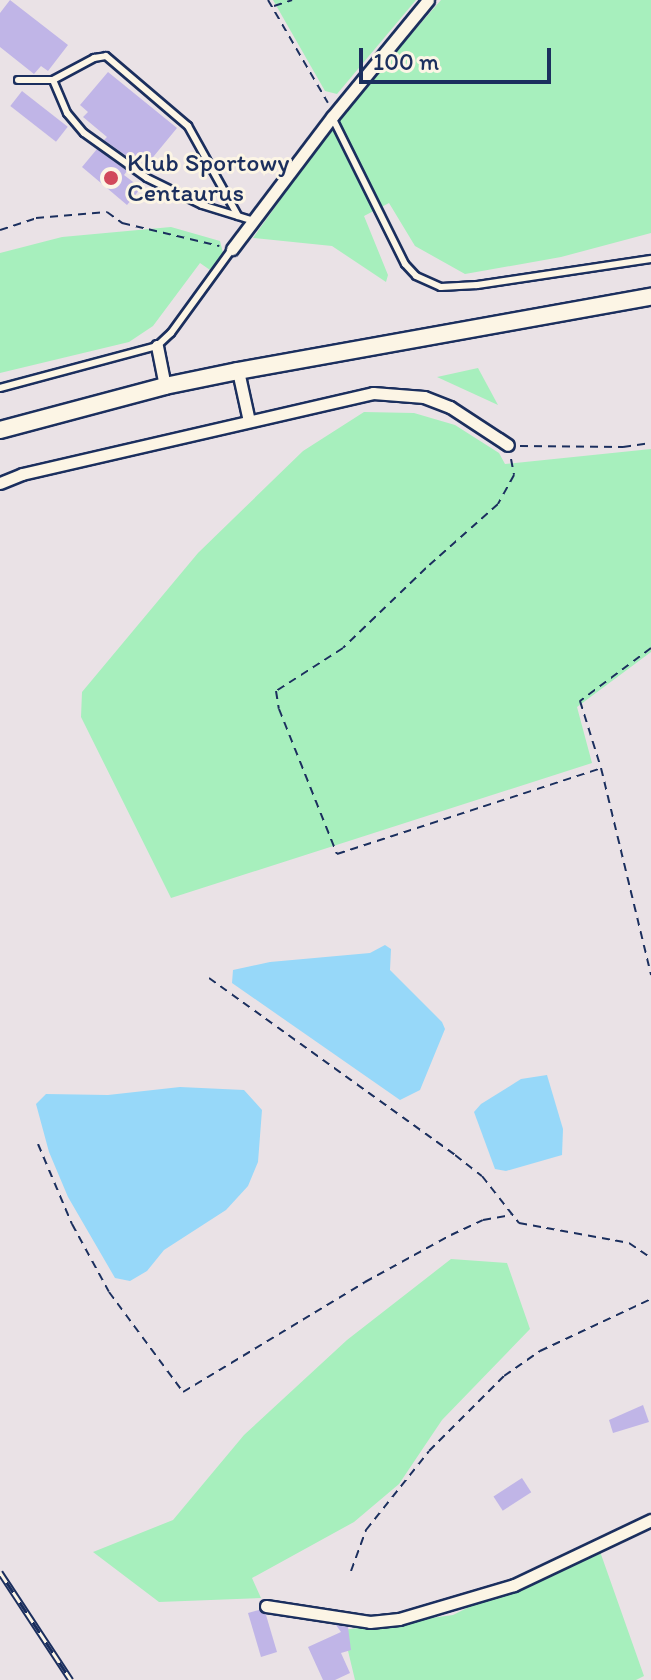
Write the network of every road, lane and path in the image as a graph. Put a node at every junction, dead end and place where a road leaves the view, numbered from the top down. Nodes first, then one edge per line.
1 (268, 0) edge
2 (292, 0) edge
3 (428, 0) edge
4 (273, 7) junction
5 (18, 80) dead end
6 (53, 80) junction
7 (332, 117) junction
8 (238, 216) junction
9 (254, 221) junction
10 (0, 230) edge
11 (232, 249) junction
12 (651, 259) edge
13 (651, 297) edge
14 (157, 346) junction
15 (238, 371) junction
16 (165, 386) junction
17 (0, 388) edge
18 (249, 421) junction
19 (0, 430) edge
20 (651, 443) edge
21 (508, 445) junction
22 (0, 483) edge
23 (651, 648) edge
24 (601, 768) junction
25 (651, 975) edge
26 (209, 978) dead end
27 (38, 1144) dead end
28 (511, 1215) junction
29 (651, 1258) edge
30 (651, 1299) edge
31 (651, 1520) edge
32 (351, 1571) dead end
33 (266, 1606) dead end

1 - 4 path
2 - 4 path
3 - 7 street
4 - 7 path
5 - 6 lane
6 - 8 lane
6 - 8 lane
7 - 9 street
7 - 12 lane
8 - 9 lane
9 - 11 street
10 - 11 path
11 - 14 lane
13 - 15 main road
14 - 16 street
14 - 17 lane
15 - 16 main road
15 - 18 street
16 - 19 main road
18 - 21 street
18 - 22 street
20 - 21 path
21 - 24 path
23 - 24 path
24 - 25 path
26 - 28 path
27 - 28 path
28 - 29 path
30 - 32 path
31 - 33 street

